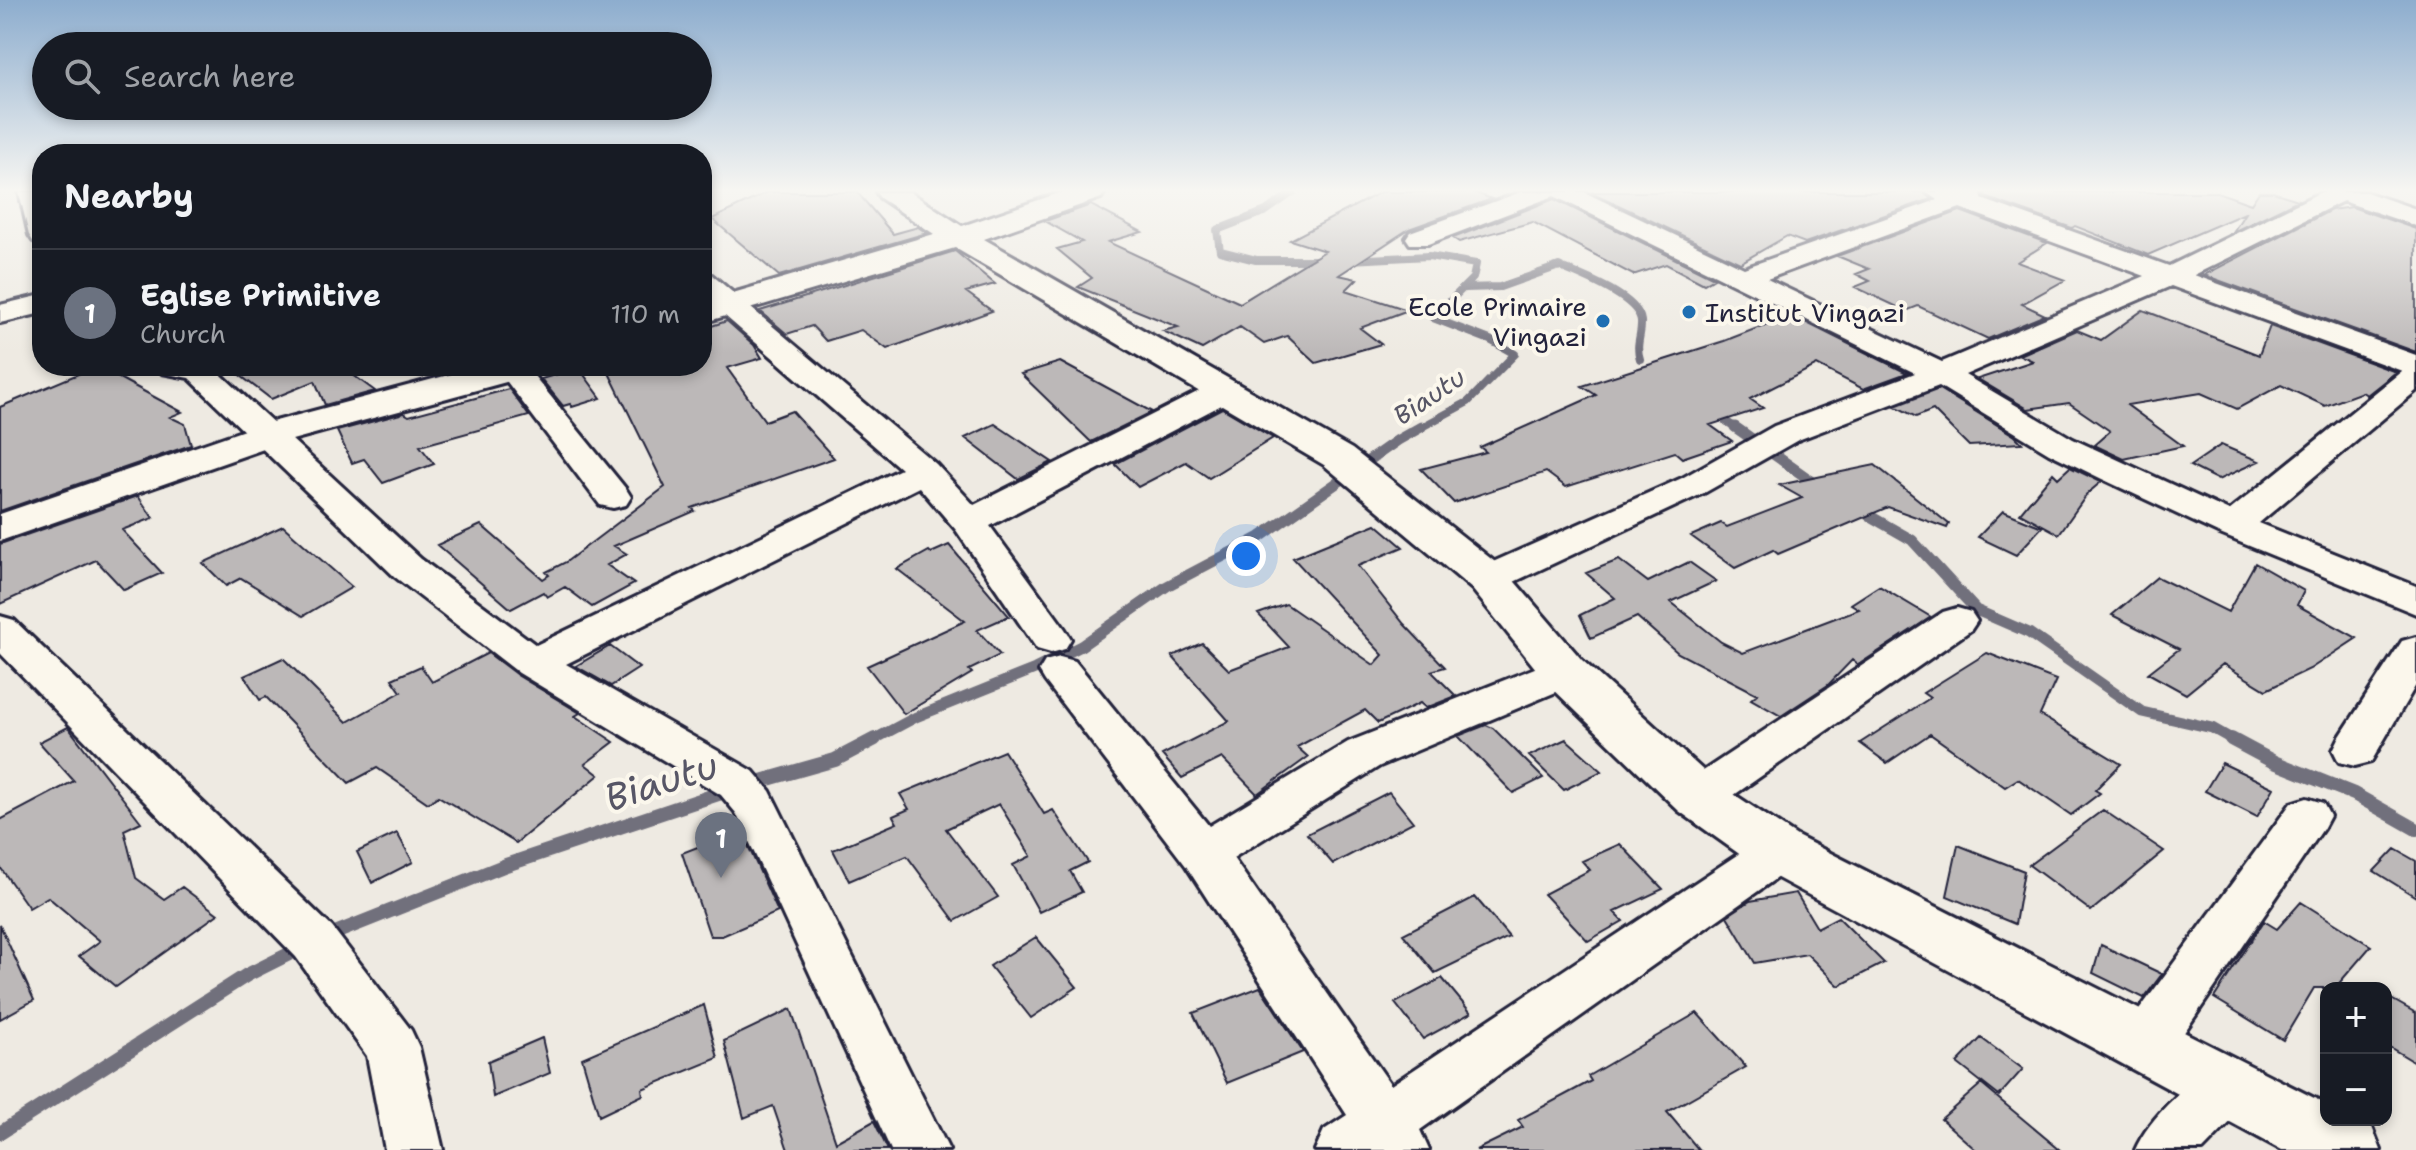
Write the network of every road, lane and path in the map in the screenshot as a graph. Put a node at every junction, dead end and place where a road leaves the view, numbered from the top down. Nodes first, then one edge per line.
1 (930, 246) edge
2 (974, 246) edge
3 (1676, 246) edge
4 (1828, 246) edge
5 (2091, 246) edge
6 (2232, 246) edge
7 (2170, 276) junction
8 (1744, 278) junction
9 (32, 306) edge
10 (715, 309) edge
11 (0, 314) edge
12 (2416, 365) edge
13 (1941, 374) junction
14 (2416, 375) edge
15 (204, 376) edge
16 (483, 376) edge
17 (523, 376) edge
18 (1224, 391) junction
19 (267, 435) junction
20 (924, 471) junction
21 (613, 497) dead end
22 (969, 522) junction
23 (2233, 526) junction
24 (0, 528) edge
25 (1488, 579) junction
26 (2416, 601) edge
27 (1957, 621) dead end
28 (0, 629) edge
29 (2416, 651) edge
30 (533, 663) junction
31 (1565, 672) junction
32 (2355, 750) dead end
33 (1698, 797) junction
34 (2307, 816) dead end
35 (1778, 852) junction
36 (1203, 853) junction
37 (2145, 1045) junction
38 (2226, 1088) junction
39 (1376, 1141) edge
40 (414, 1150) edge
41 (920, 1150) edge
42 (2164, 1150) edge
43 (2348, 1150) edge

1 - 10 street
2 - 18 street
3 - 8 street
4 - 8 street
5 - 7 street
6 - 7 street
7 - 12 street
7 - 13 street
8 - 13 street
9 - 11 street
10 - 20 street
13 - 23 street
13 - 25 street
14 - 23 street
15 - 19 street
16 - 19 street
17 - 21 street
18 - 22 street
18 - 25 street
19 - 24 street
19 - 30 street
20 - 22 street
20 - 30 street
22 - 36 street
23 - 26 street
25 - 31 street
27 - 33 street
28 - 40 street
29 - 32 street
30 - 41 street
31 - 33 street
31 - 36 street
33 - 35 street
34 - 37 street
35 - 37 street
35 - 39 street
36 - 39 street
37 - 38 street
38 - 42 street
38 - 43 street

